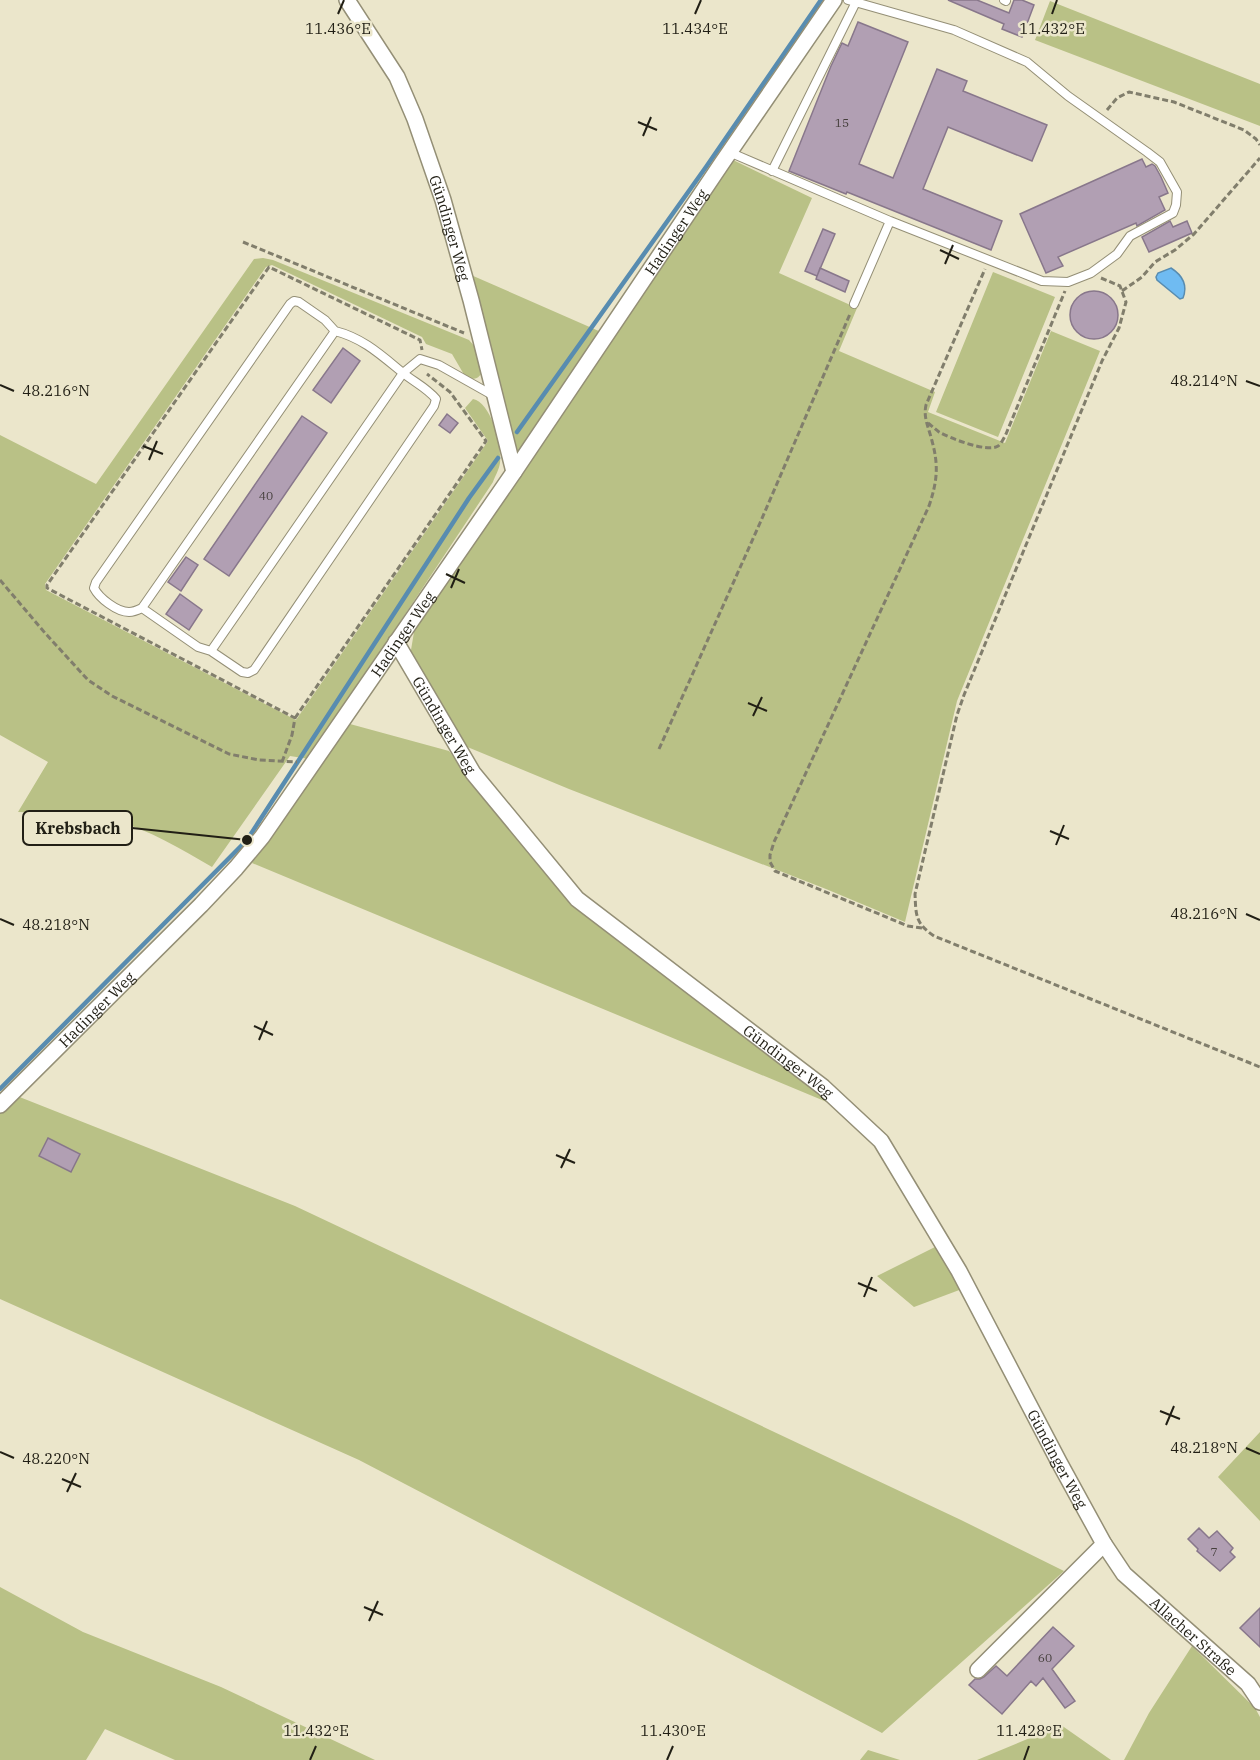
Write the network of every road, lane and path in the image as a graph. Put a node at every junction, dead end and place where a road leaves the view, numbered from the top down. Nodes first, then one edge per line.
1 (347, 0) edge
2 (834, 0) edge
3 (852, 1) edge
4 (1099, 117) junction
5 (1260, 145) edge
6 (729, 152) junction
7 (1260, 158) edge
8 (772, 171) junction
9 (890, 221) junction
10 (243, 242) dead end
11 (989, 260) junction
12 (1091, 273) junction
13 (1068, 282) junction
14 (1122, 291) junction
15 (854, 304) joint
16 (335, 331) junction
17 (482, 340) junction
18 (424, 360) junction
19 (403, 373) junction
20 (495, 397) junction
21 (926, 422) junction
22 (514, 472) junction
23 (0, 580) edge
24 (142, 608) junction
25 (396, 642) junction
26 (211, 651) junction
27 (295, 718) junction
28 (659, 749) dead end
29 (922, 928) junction
30 (1260, 1067) edge
31 (0, 1105) edge
32 (1104, 1545) junction
33 (1124, 1574) joint
34 (978, 1670) dead end
35 (1260, 1702) edge

1 - 17 street, Gündinger Weg
2 - 6 street, Hadinger Weg
3 - 4 lane
3 - 8 lane
4 - 5 path
4 - 12 lane
6 - 8 lane
6 - 22 street, Hadinger Weg
7 - 14 path
8 - 9 lane
9 - 11 lane
9 - 15 lane
10 - 17 path
11 - 13 lane
11 - 21 path
12 - 13 lane
12 - 14 path
13 - 21 path
14 - 29 path
15 - 28 path
16 - 19 lane
16 - 24 lane
16 - 24 lane
17 - 20 street, Gündinger Weg
18 - 19 lane
18 - 20 lane
18 - 27 path
18 - 27 path
19 - 26 lane
19 - 26 lane
20 - 22 street, Gündinger Weg
21 - 29 path
22 - 25 street, Hadinger Weg
23 - 27 path
24 - 26 lane
25 - 31 street, Hadinger Weg
25 - 32 street, Gündinger Weg
29 - 30 path
32 - 33 street, Gündinger Weg
32 - 34 street
33 - 35 street, Allacher Straße

